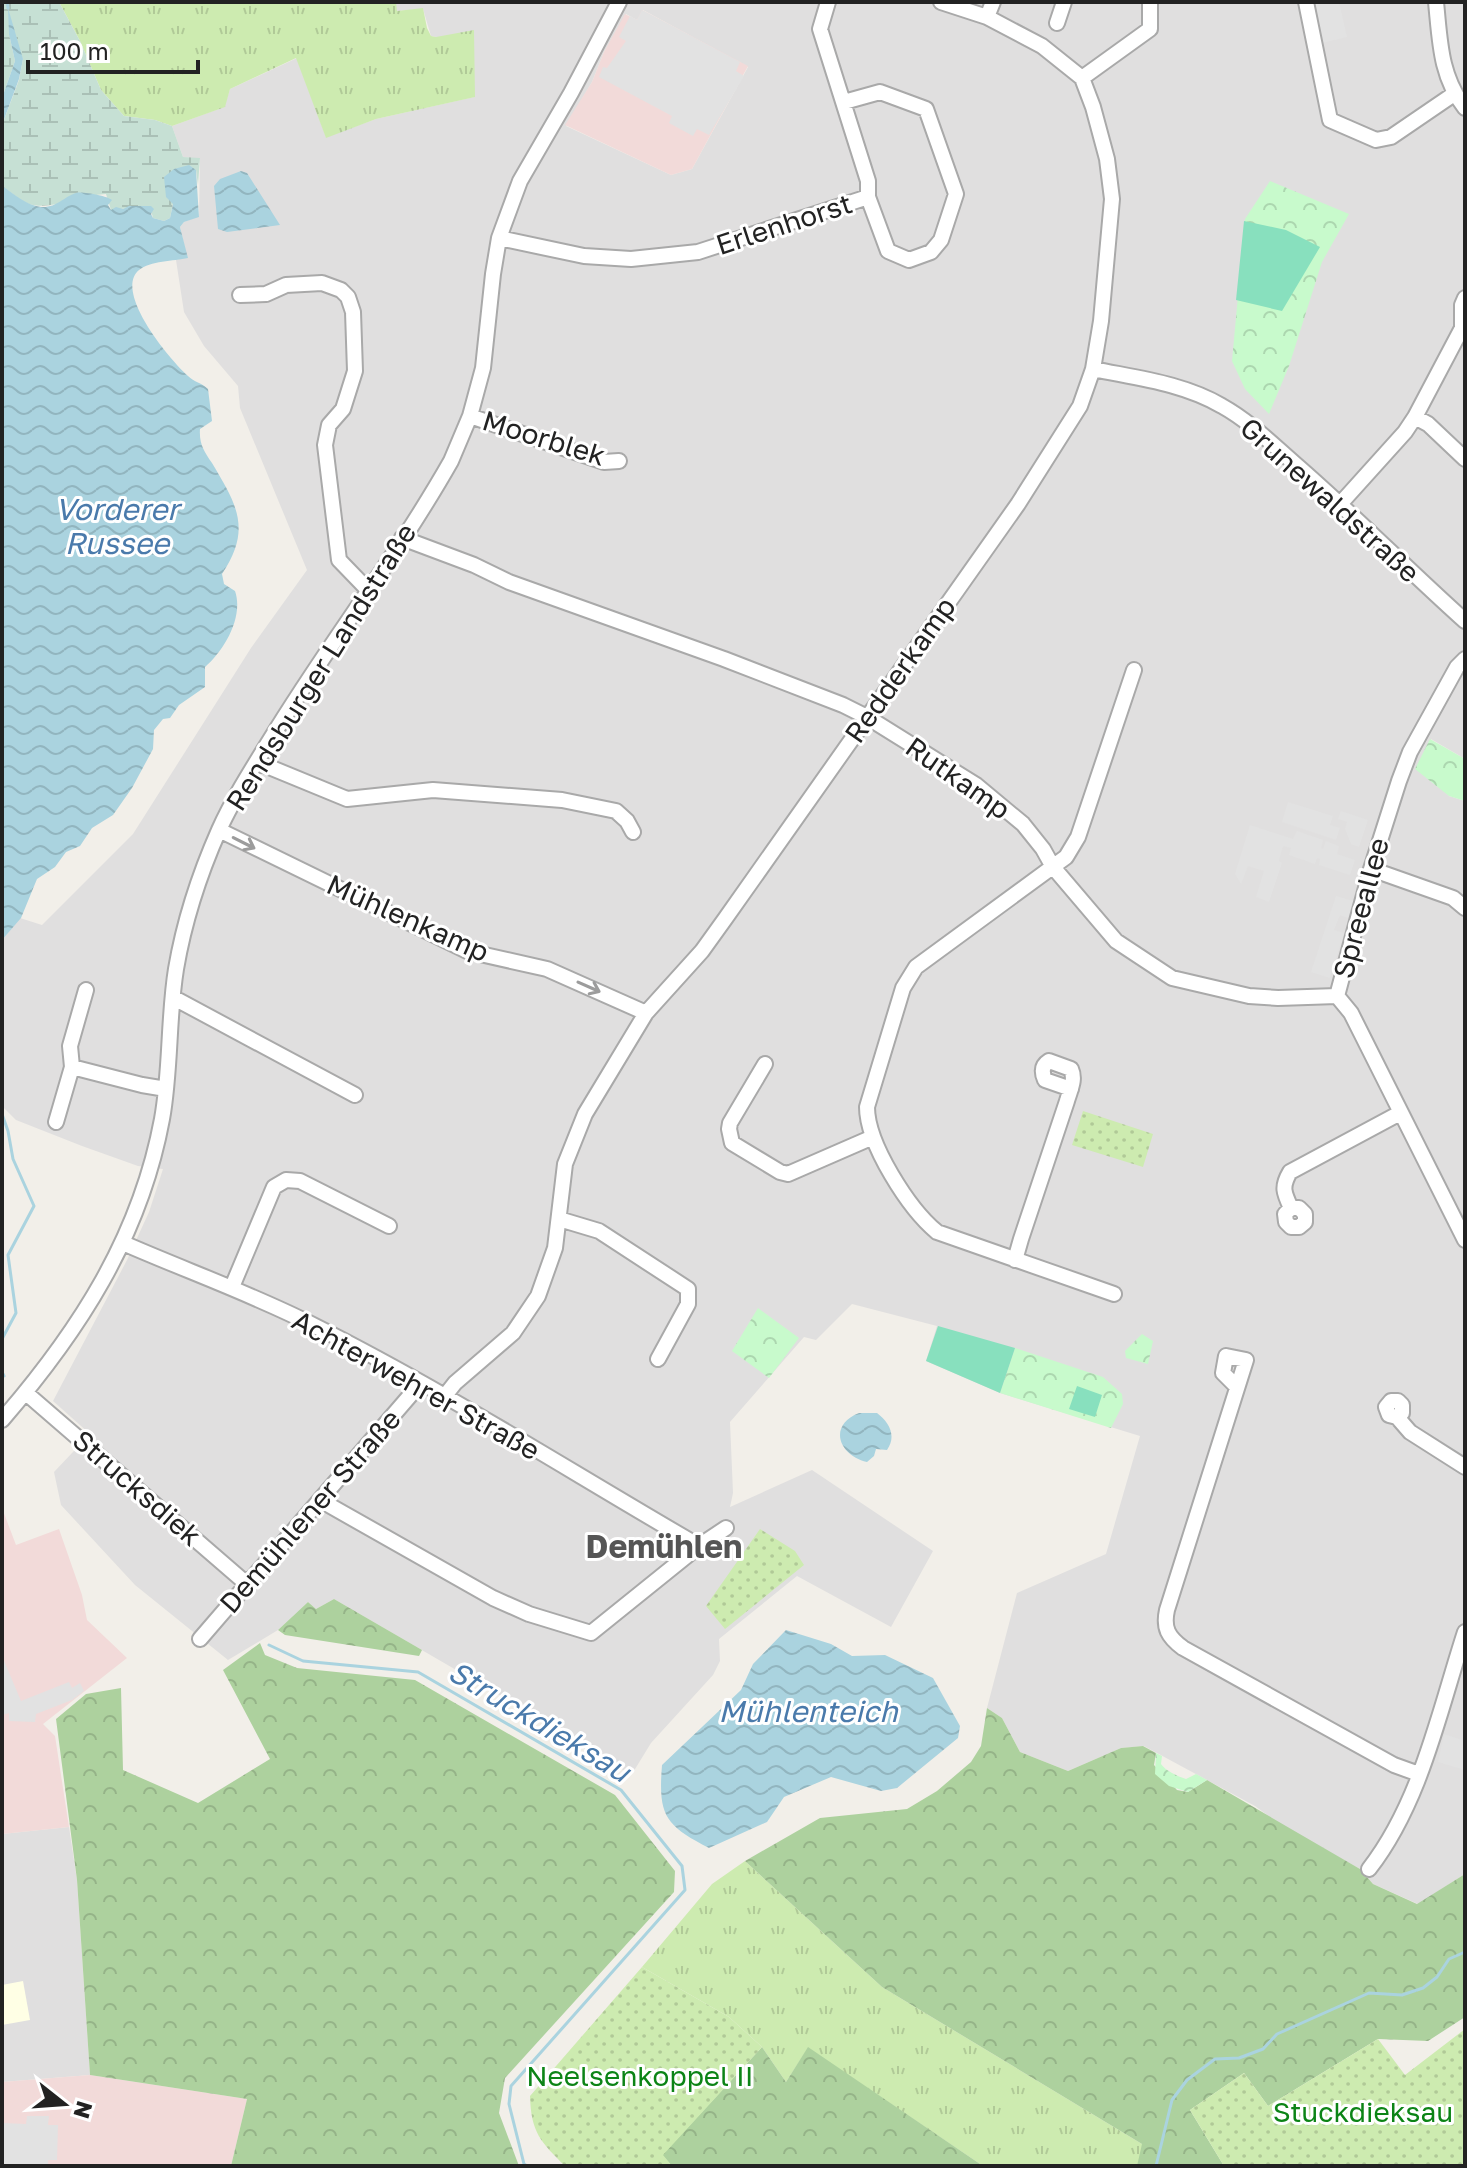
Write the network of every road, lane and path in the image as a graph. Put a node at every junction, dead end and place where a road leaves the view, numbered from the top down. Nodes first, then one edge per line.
1 (619, 2) edge
2 (828, 2) edge
3 (941, 2) edge
4 (993, 2) edge
5 (1064, 2) edge
6 (1150, 2) edge
7 (1306, 2) edge
8 (1436, 2) edge
9 (987, 17) junction
10 (1057, 23) dead end
11 (1082, 78) junction
12 (1454, 94) junction
13 (844, 102) junction
14 (1465, 108) edge
15 (868, 197) junction
16 (499, 238) junction
17 (240, 295) dead end
18 (1465, 298) edge
19 (1093, 369) junction
20 (470, 416) junction
21 (1415, 417) junction
22 (1465, 459) edge
23 (619, 461) dead end
24 (1341, 503) junction
25 (402, 538) junction
26 (368, 590) junction
27 (1465, 621) edge
28 (1465, 659) edge
29 (1134, 670) dead end
30 (867, 717) junction
31 (257, 762) junction
32 (219, 830) junction
33 (633, 832) dead end
34 (1053, 867) junction
35 (1371, 869) junction
36 (1465, 908) edge
37 (86, 990) dead end
38 (1337, 996) junction
39 (174, 998) junction
40 (646, 1013) junction
41 (765, 1064) dead end
42 (72, 1067) junction
43 (166, 1089) junction
44 (1071, 1089) dead end
45 (355, 1095) dead end
46 (1400, 1113) junction
47 (56, 1122) dead end
48 (873, 1137) junction
49 (1291, 1208) dead end
50 (559, 1219) junction
51 (389, 1226) dead end
52 (1465, 1240) edge
53 (123, 1243) junction
54 (1015, 1260) junction
55 (232, 1287) junction
56 (1114, 1294) dead end
57 (658, 1359) dead end
58 (420, 1384) junction
59 (1236, 1386) dead end
60 (26, 1393) junction
61 (444, 1397) junction
62 (1397, 1417) dead end
63 (2, 1420) edge
64 (1465, 1467) edge
65 (320, 1500) junction
66 (726, 1528) dead end
67 (699, 1546) junction
68 (248, 1585) junction
69 (1465, 1632) edge
70 (200, 1639) dead end
71 (1419, 1774) junction
72 (1369, 1869) dead end

1 - 16 street, Rendsburger Landstraße
2 - 13 street, Erlenhorst
3 - 9 street
4 - 9 street
5 - 10 street
6 - 11 street
7 - 12 street
8 - 12 street
9 - 11 street
11 - 19 street, Redderkamp
12 - 14 street
13 - 15 street, Erlenhorst
13 - 15 street
15 - 16 street, Erlenhorst
16 - 20 street, Rendsburger Landstraße
17 - 26 street
18 - 21 street
19 - 24 street, Grunewaldstraße
19 - 30 street, Redderkamp
20 - 23 street, Moorblek
20 - 25 street, Rendsburger Landstraße
21 - 22 street
21 - 24 street
24 - 27 street, Grunewaldstraße
25 - 26 street, Rendsburger Landstraße
25 - 30 street, Rutkamp
26 - 31 street, Rendsburger Landstraße
28 - 35 street, Spreeallee
29 - 34 street
30 - 34 street, Rutkamp
30 - 40 street, Redderkamp
31 - 32 street, Rendsburger Landstraße
31 - 33 street
32 - 39 street, Rendsburger Landstraße
32 -> 40 street, Mühlenkamp
34 - 38 street, Rutkamp
34 - 48 street
35 - 36 street
35 - 38 street, Spreeallee
37 - 42 street
38 - 46 street, Spreeallee
39 - 43 street, Rendsburger Landstraße
39 - 45 street
40 - 50 street, Redderkamp
41 - 48 street
42 - 43 street
42 - 47 street
43 - 53 street, Rendsburger Landstraße
44 - 54 street
46 - 49 street
46 - 52 street, Spreeallee
48 - 54 street
50 - 57 street
50 - 61 street, Redderkamp
51 - 55 street
53 - 55 street, Achterwehrer Straße
53 - 60 street, Rendsburger Landstraße
54 - 56 street
55 - 58 street, Achterwehrer Straße
58 - 61 street, Achterwehrer Straße
58 - 65 street, Demühlener Straße
59 - 71 street
60 - 63 street, Rendsburger Landstraße
60 - 68 street, Strucksdiek
61 - 67 street, Achterwehrer Straße
62 - 64 street
65 - 67 street
65 - 68 street, Demühlener Straße
66 - 67 street
68 - 70 street, Demühlener Straße
69 - 71 street
71 - 72 street

